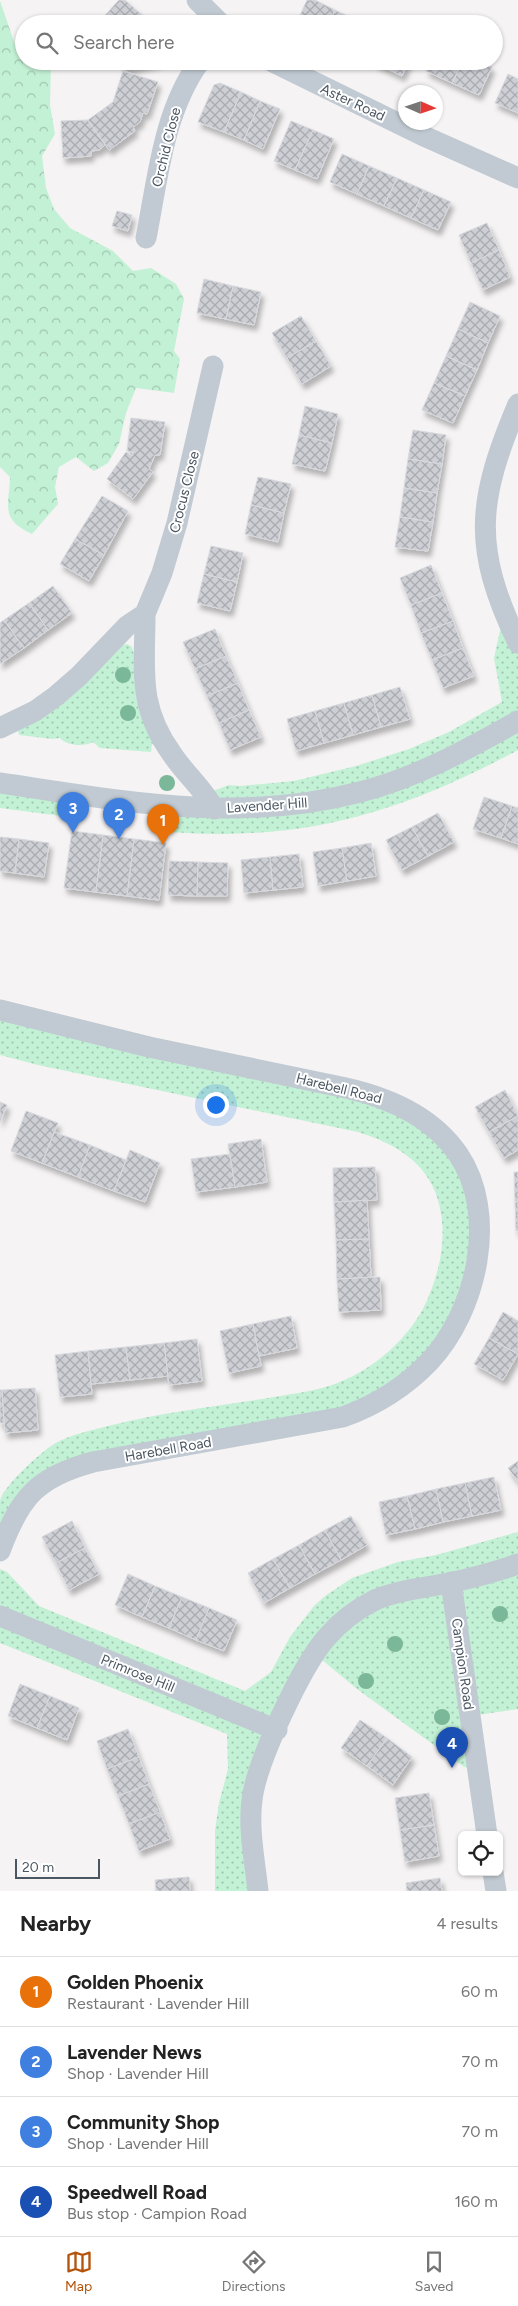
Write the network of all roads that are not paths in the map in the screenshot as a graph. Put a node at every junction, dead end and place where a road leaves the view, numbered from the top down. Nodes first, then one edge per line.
1 (197, 0) edge
2 (213, 15) edge
3 (194, 70) edge
4 (289, 70) edge
5 (518, 178) edge
6 (146, 238) dead end
7 (213, 366) dead end
8 (518, 404) edge
9 (145, 614) junction
10 (518, 643) edge
11 (518, 721) edge
12 (0, 728) edge
13 (0, 783) edge
14 (214, 809) junction
15 (0, 1010) edge
16 (0, 1551) edge
17 (518, 1564) edge
18 (451, 1582) junction
19 (0, 1616) edge
20 (277, 1730) junction
21 (486, 1831) edge
22 (494, 1876) edge
23 (258, 1891) edge
24 (496, 1891) edge

1 - 2 street
3 - 6 street, Orchid Close
4 - 5 street, Aster Road
7 - 9 street, Crocus Close
8 - 10 street
9 - 12 street
9 - 14 street, Crocus Close
11 - 14 street, Lavender Hill
13 - 14 street, Lavender Hill
15 - 16 street, Harebell Road
17 - 18 street
18 - 20 street
18 - 21 street, Campion Road
19 - 20 street, Primrose Hill
20 - 23 street
22 - 24 street

